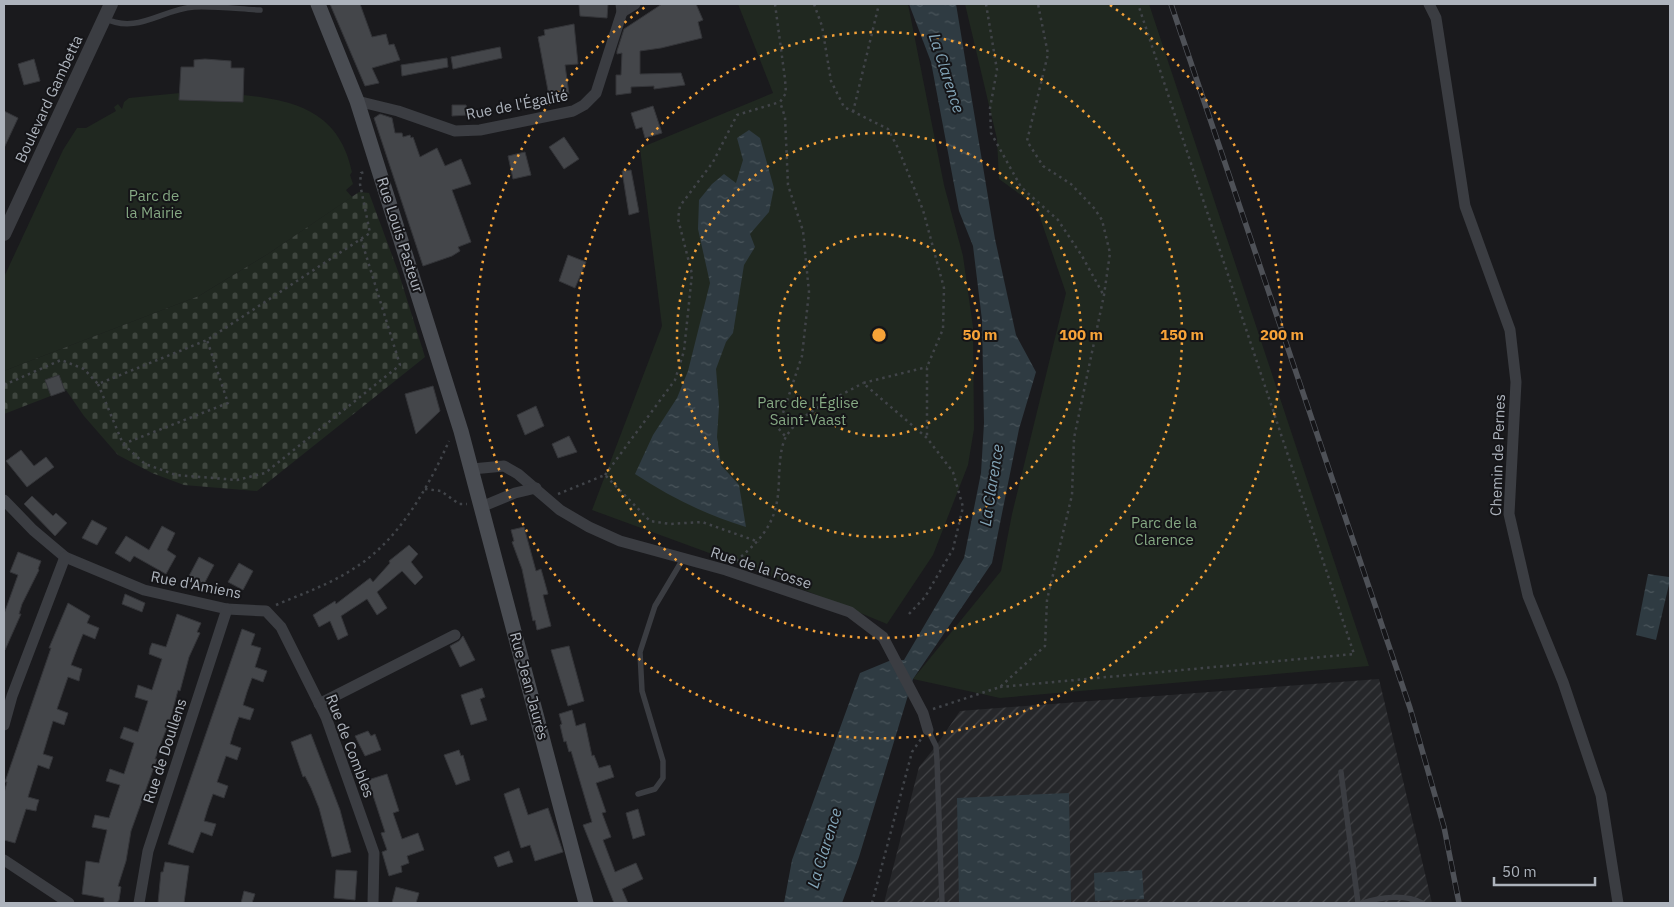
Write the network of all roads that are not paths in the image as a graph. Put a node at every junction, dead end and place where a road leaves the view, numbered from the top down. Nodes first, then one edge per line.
1 (111, 4) edge
2 (318, 4) edge
3 (635, 4) edge
4 (1428, 4) edge
5 (622, 8) edge
6 (260, 10) dead end
7 (104, 18) junction
8 (357, 102) junction
9 (4, 234) edge
10 (472, 469) junction
11 (540, 492) junction
12 (4, 500) edge
13 (480, 502) junction
14 (65, 557) junction
15 (683, 559) junction
16 (227, 609) junction
17 (266, 611) joint
18 (455, 635) dead end
19 (319, 704) junction
20 (4, 725) edge
21 (928, 730) joint
22 (1341, 772) dead end
23 (638, 794) dead end
24 (4, 860) edge
25 (69, 903) edge
26 (139, 903) edge
27 (373, 903) edge
28 (586, 903) edge
29 (942, 903) edge
30 (1358, 903) edge
31 (1362, 903) edge
32 (1422, 903) edge
33 (1618, 903) edge

1 - 7 street, Boulevard Gambetta
2 - 8 main road, Rue Louis Pasteur
3 - 5 street
4 - 33 street, Chemin de Pernes
5 - 8 street, Rue de l'Égalité
6 - 7 lane
7 - 9 street, Boulevard Gambetta
8 - 10 main road, Rue Louis Pasteur
10 - 11 street, Rue de la Fosse
10 - 13 main road, Rue Jean Jaurès
11 - 13 street
11 - 15 street, Rue de la Fosse
12 - 14 street, Rue d'Amiens
13 - 28 main road, Rue Jean Jaurès
14 - 16 street, Rue d'Amiens
14 - 20 street
15 - 21 street, Rue de la Fosse
15 - 23 lane
16 - 17 street, Rue d'Amiens
16 - 26 street, Rue de Doullens
17 - 19 street, Rue de Combles
18 - 19 street
19 - 27 street, Rue de Combles
21 - 29 lane
22 - 30 lane
24 - 25 street
31 - 32 lane

